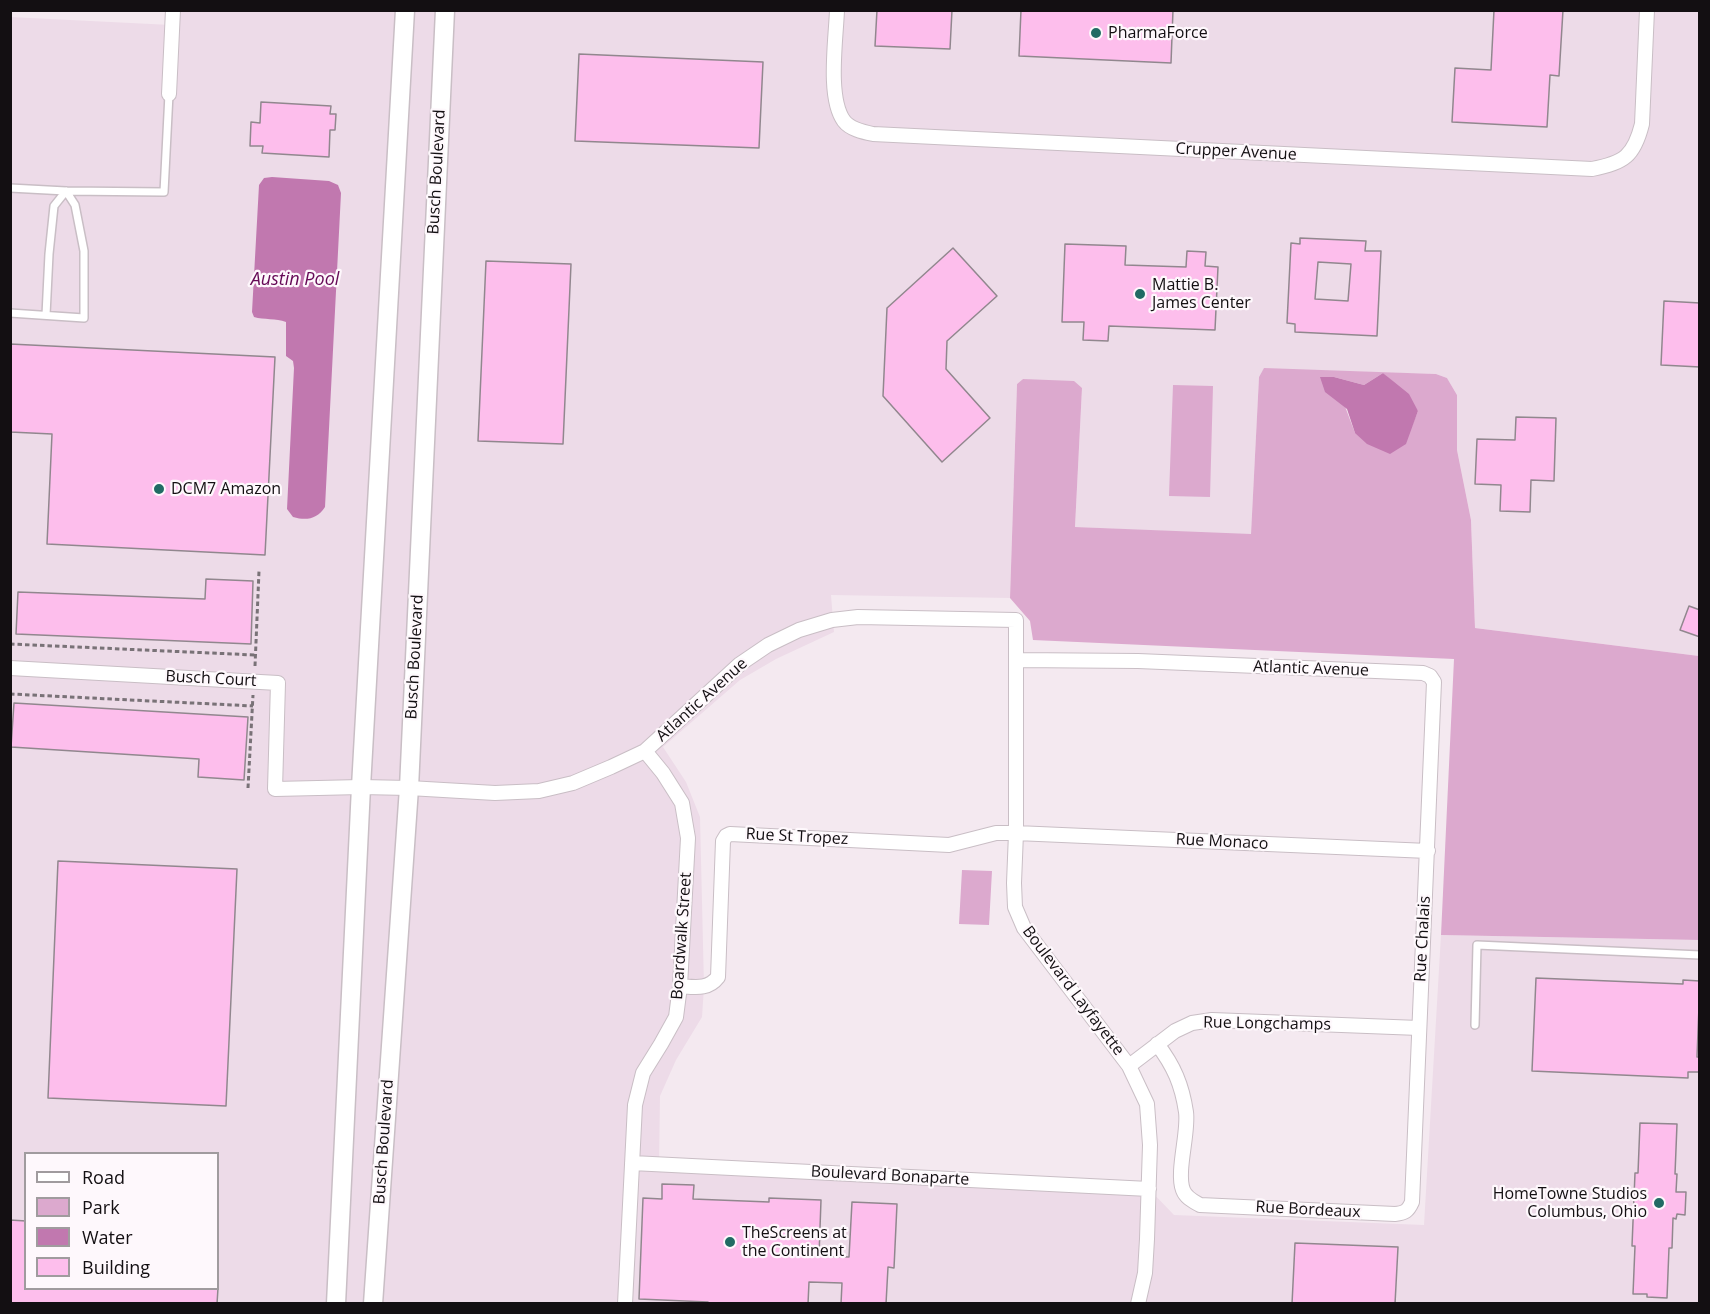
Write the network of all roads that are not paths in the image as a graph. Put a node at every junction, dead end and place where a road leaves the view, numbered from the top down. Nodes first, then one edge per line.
1 (172, 10) edge
2 (405, 10) edge
3 (445, 10) edge
4 (837, 10) edge
5 (1647, 10) edge
6 (169, 94) joint
7 (10, 188) edge
8 (66, 191) junction
9 (10, 313) edge
10 (46, 315) junction
11 (998, 620) joint
12 (1016, 660) junction
13 (10, 668) edge
14 (645, 751) junction
15 (361, 787) junction
16 (409, 788) junction
17 (1016, 832) junction
18 (1428, 850) junction
19 (1700, 956) edge
20 (680, 986) junction
21 (1475, 1024) dead end
22 (1419, 1028) junction
23 (1158, 1044) junction
24 (1129, 1066) junction
25 (632, 1163) junction
26 (1149, 1189) junction
27 (336, 1304) edge
28 (373, 1304) edge
29 (625, 1304) edge
30 (1138, 1304) edge

1 - 6 street
2 - 15 main road
3 - 16 main road, Busch Boulevard
4 - 5 street, Crupper Avenue
6 - 8 lane
7 - 8 lane
8 - 10 lane
8 - 10 lane
9 - 10 lane
11 - 12 street, Boulevard Layfayette
11 - 14 street, Atlantic Avenue
12 - 17 street, Boulevard Layfayette
12 - 18 street, Atlantic Avenue
13 - 15 street, Busch Court
14 - 16 street, Atlantic Avenue
14 - 20 street, Boardwalk Street
15 - 16 street, Busch Court
15 - 27 main road
16 - 28 main road, Busch Boulevard
17 - 18 street, Rue Monaco
17 - 20 street, Rue St Tropez
17 - 24 street, Boulevard Layfayette
18 - 22 street, Rue Chalais
19 - 21 lane
20 - 25 street, Boardwalk Street
22 - 23 street, Rue Longchamps
22 - 23 street, Rue Bordeaux
23 - 24 street, Rue Longchamps
24 - 26 street, Boulevard Layfayette
25 - 26 street, Boulevard Bonaparte
25 - 29 street, Boardwalk Street
26 - 30 street, Boulevard Layfayette

